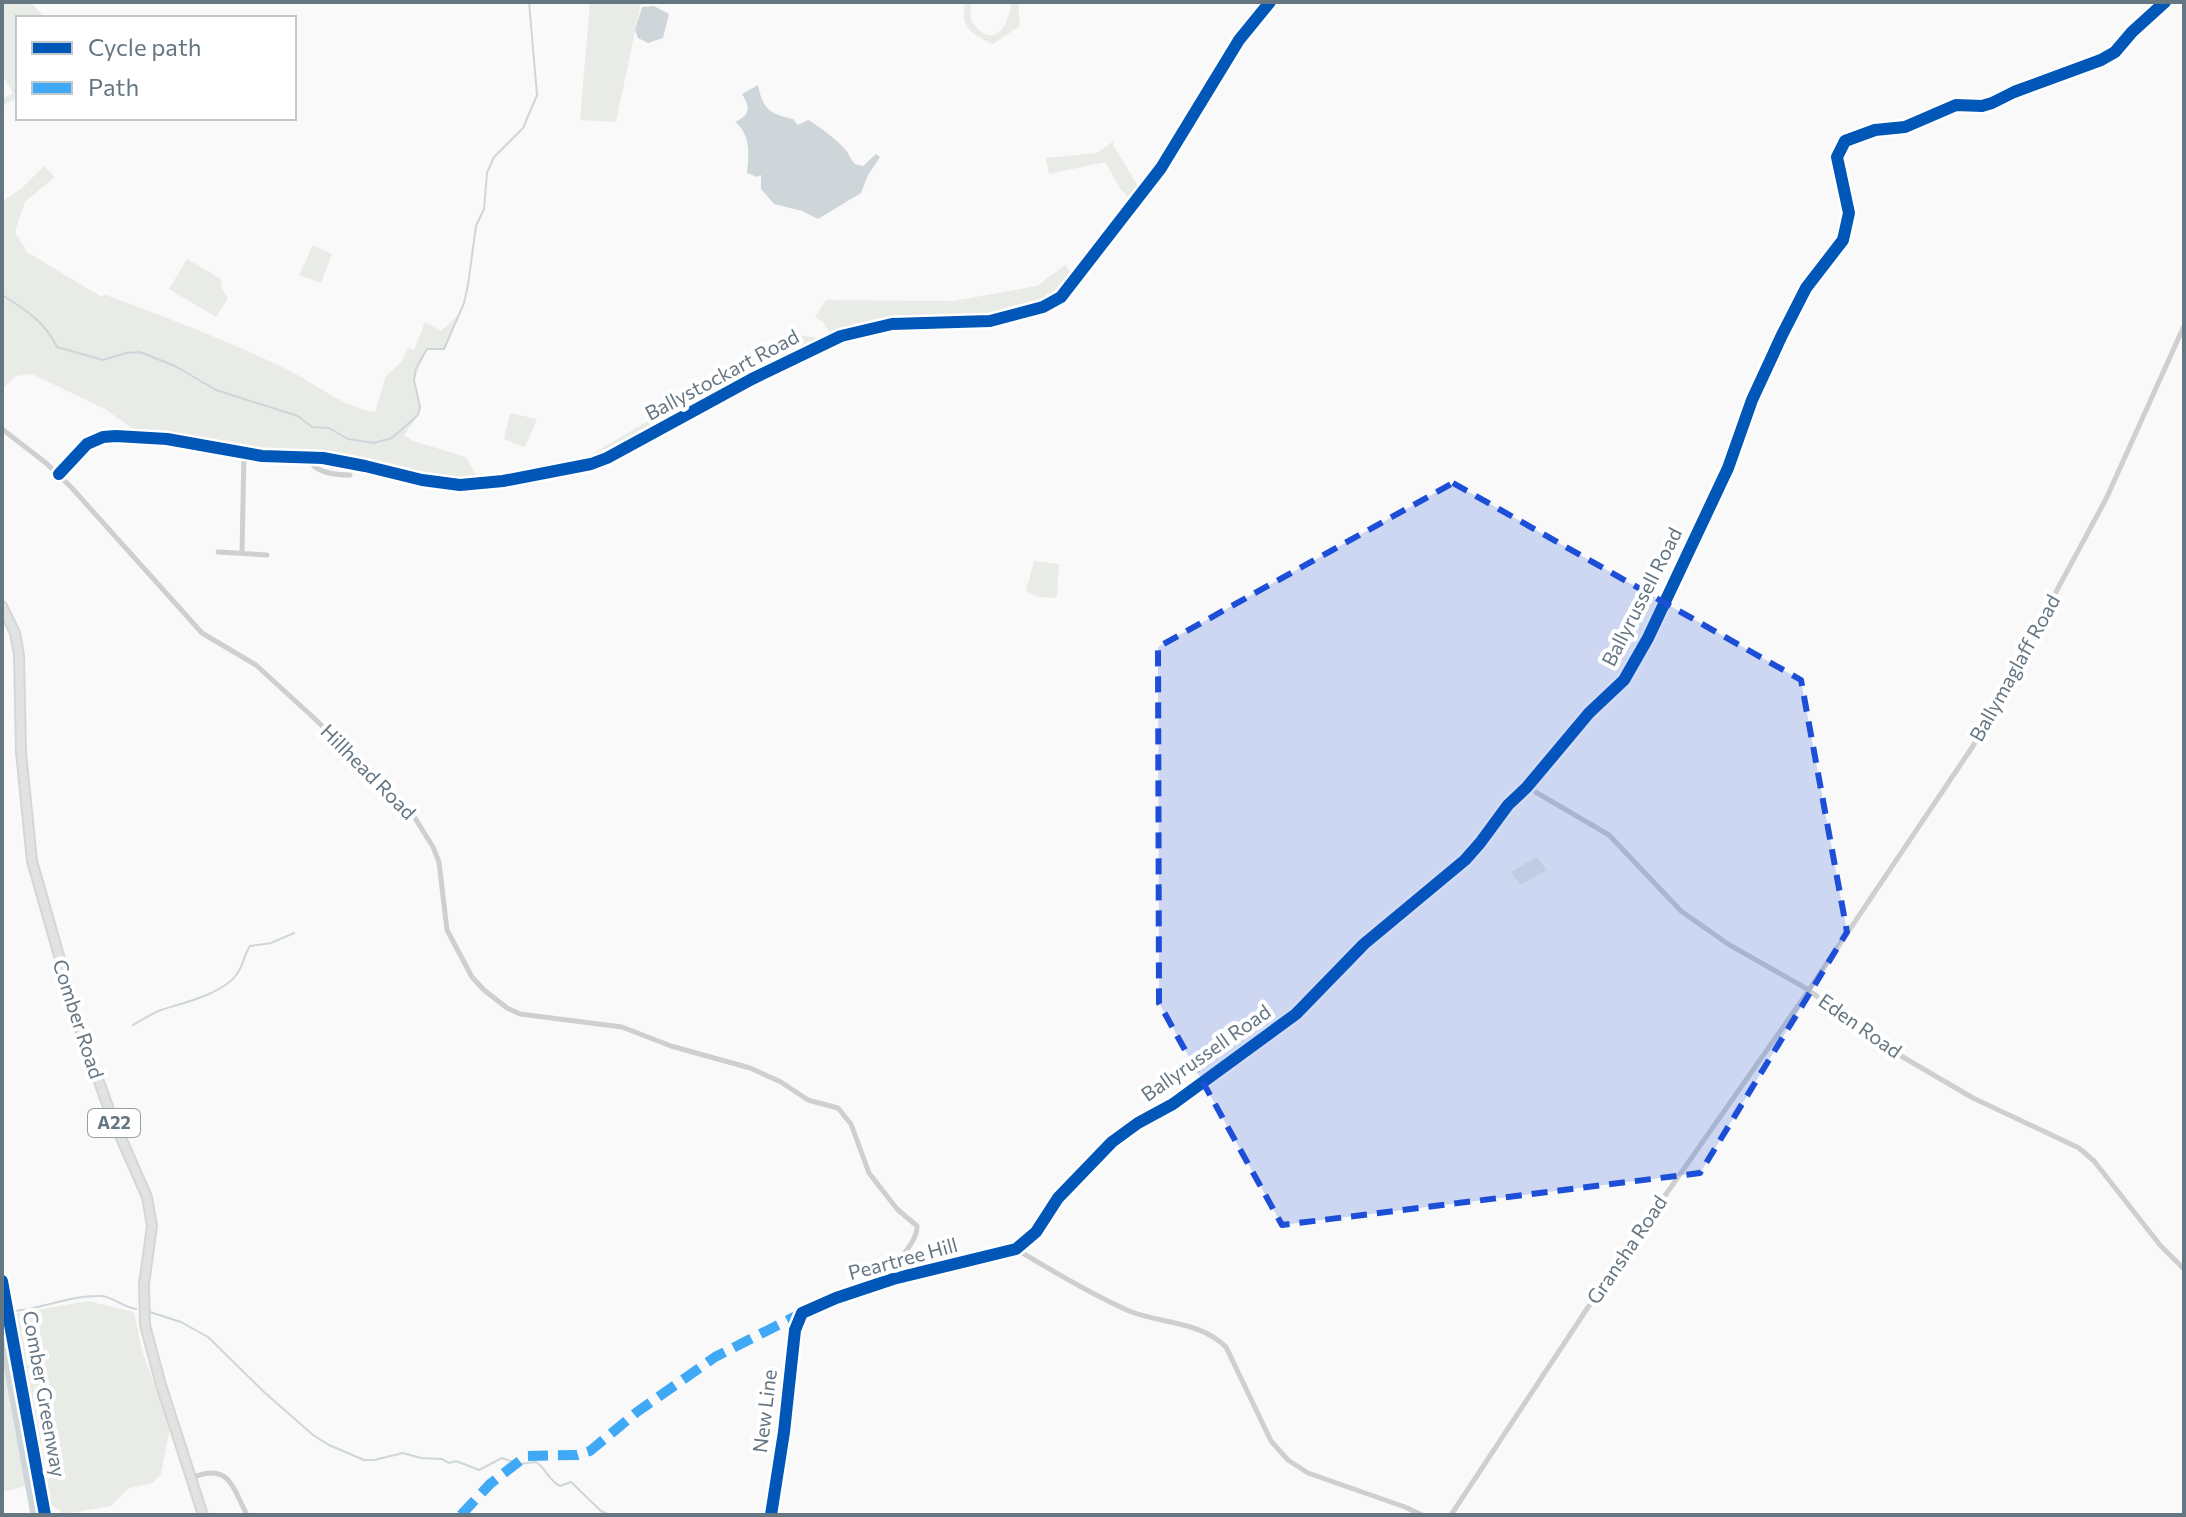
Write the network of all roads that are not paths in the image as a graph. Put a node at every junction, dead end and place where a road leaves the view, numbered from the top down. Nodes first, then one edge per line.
1 (1270, 2) edge
2 (2165, 2) edge
3 (2184, 326) edge
4 (2, 429) edge
5 (244, 453) junction
6 (312, 457) junction
7 (59, 474) junction
8 (350, 475) dead end
9 (218, 552) dead end
10 (242, 553) junction
11 (267, 555) dead end
12 (2, 606) edge
13 (1527, 787) junction
14 (1809, 990) junction
15 (1016, 1249) junction
16 (2184, 1269) edge
17 (893, 1279) junction
18 (802, 1313) joint
19 (191, 1478) junction
20 (203, 1515) edge
21 (247, 1515) edge
22 (771, 1515) edge
23 (1422, 1515) edge
24 (1451, 1515) edge

1 - 6 street, Ballystockart Road
2 - 13 street, Ballyrussell Road
3 - 14 street, Ballymaglaff Road
4 - 7 street, Hillhead Road
5 - 6 street, Ballystockart Road
5 - 7 street, Ballystockart Road
5 - 10 street
6 - 8 street
7 - 17 street, Hillhead Road
9 - 10 street
10 - 11 street
12 - 19 highway, Comber Road / A22
13 - 14 street, Eden Road
13 - 15 street, Ballyrussell Road
14 - 16 street, Eden Road
14 - 24 street, Gransha Road
15 - 17 street, Peartree Hill
15 - 23 street
17 - 18 street, Peartree Hill
18 - 22 street, New Line
19 - 20 highway, Comber Road / A22
19 - 21 street

